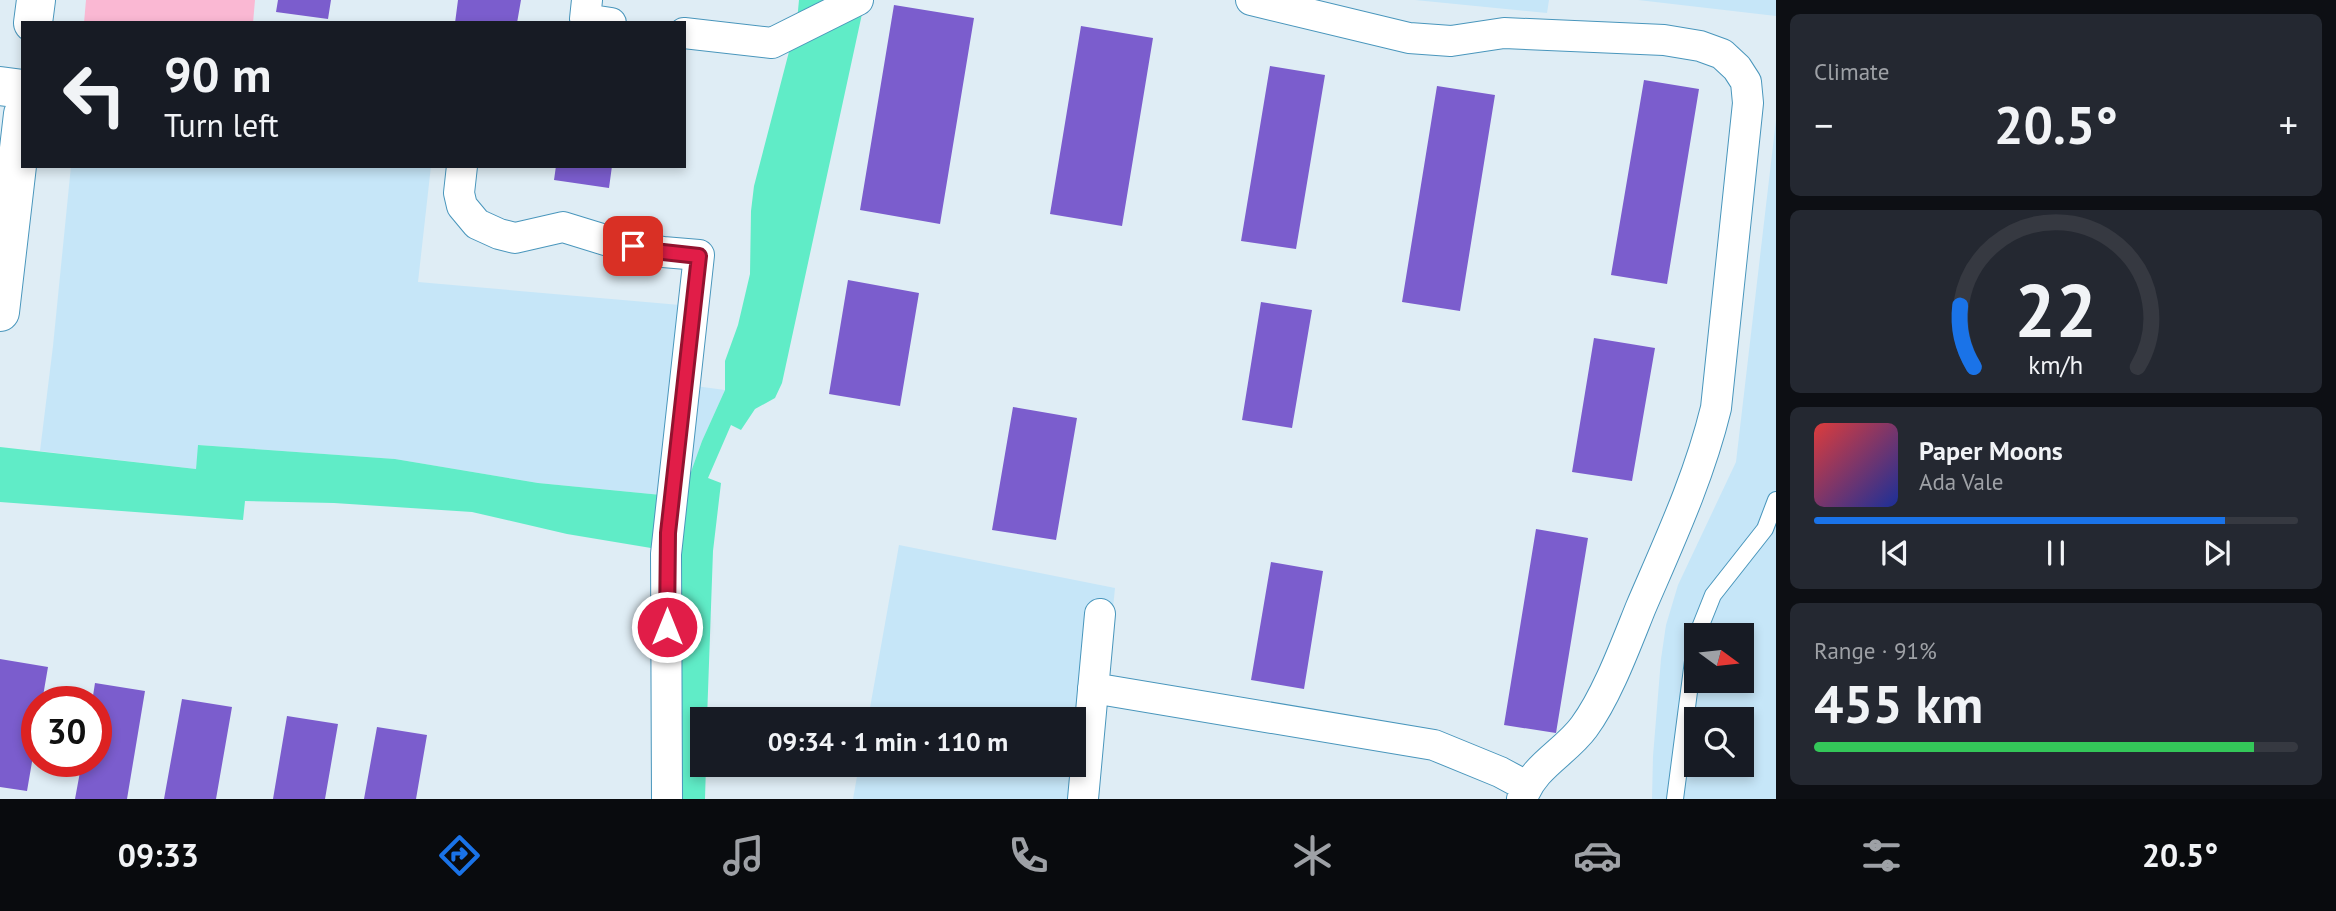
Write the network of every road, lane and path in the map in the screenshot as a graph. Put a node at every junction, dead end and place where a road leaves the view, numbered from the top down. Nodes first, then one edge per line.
1 (36, 0) edge
2 (587, 0) edge
3 (858, 0) edge
4 (1251, 0) edge
5 (33, 21) edge
6 (598, 21) edge
7 (686, 33) edge
8 (0, 86) edge
9 (21, 89) edge
10 (21, 131) edge
11 (462, 168) edge
12 (0, 312) edge
13 (1776, 500) edge
14 (1100, 614) dead end
15 (1702, 623) edge
16 (1093, 688) junction
17 (1689, 693) edge
18 (1524, 793) edge
19 (667, 799) edge
20 (1083, 799) edge
21 (1675, 799) edge

1 - 5 main road
2 - 6 street
3 - 7 street
4 - 18 street
8 - 9 main road
10 - 12 main road
11 - 19 street
13 - 15 lane
14 - 16 street
16 - 18 street
16 - 20 street
17 - 21 lane

